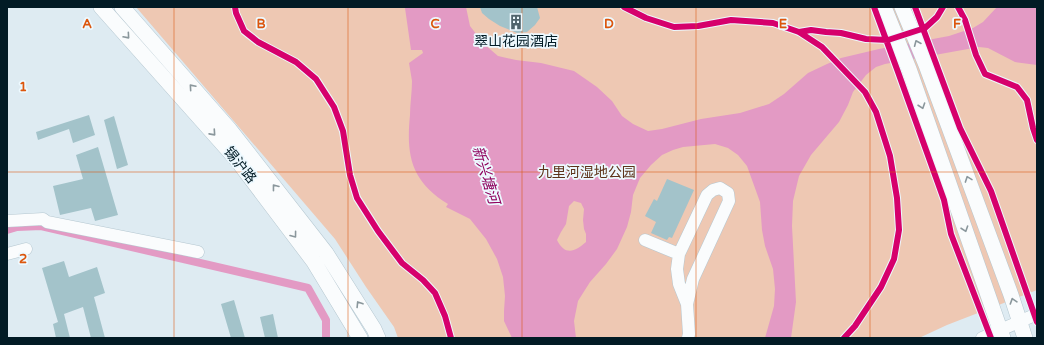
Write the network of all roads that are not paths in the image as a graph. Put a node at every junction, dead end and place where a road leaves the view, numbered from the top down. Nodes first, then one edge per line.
1 (101, 7) edge
2 (122, 7) edge
3 (884, 7) edge
4 (902, 7) edge
5 (7, 221) edge
6 (645, 240) dead end
7 (26, 249) dead end
8 (994, 249) junction
9 (198, 252) dead end
10 (7, 254) edge
11 (679, 254) junction
12 (974, 256) junction
13 (687, 304) junction
14 (1037, 314) edge
15 (1019, 322) junction
16 (1001, 334) edge
17 (360, 338) edge
18 (378, 338) edge
19 (688, 338) edge
20 (982, 338) edge
21 (1025, 338) edge

1 -> 17 main road, 锡沪路
18 -> 2 main road, 锡沪路
3 -> 12 main road
8 -> 4 main road
5 - 9 street
6 - 11 street
7 - 10 street
8 - 12 main road
15 -> 8 main road
11 - 13 street
11 - 13 street
12 - 16 main road
13 - 19 street
14 - 15 street
15 - 16 street
15 - 21 main road
16 - 20 street

